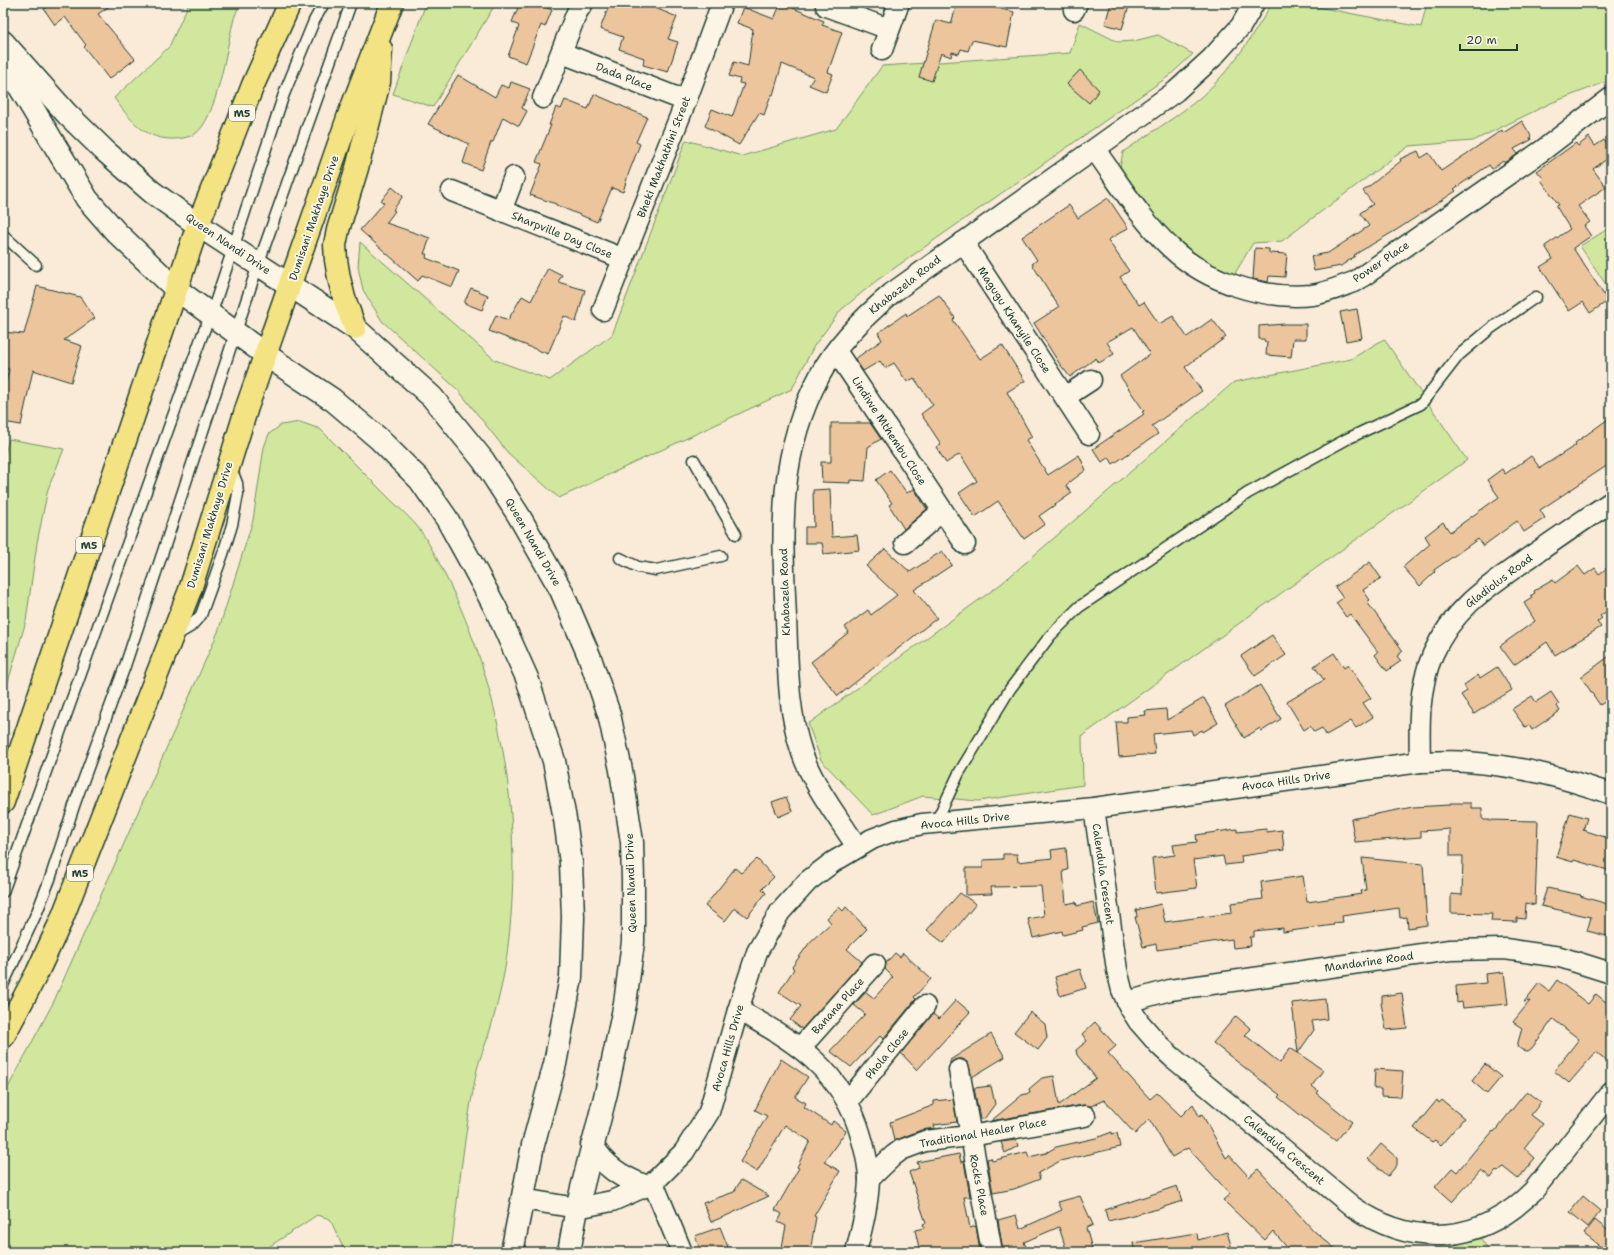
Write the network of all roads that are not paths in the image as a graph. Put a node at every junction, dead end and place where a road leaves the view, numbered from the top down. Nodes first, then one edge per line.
1 (290, 3) edge
2 (324, 3) edge
3 (351, 3) edge
4 (392, 3) edge
5 (722, 3) edge
6 (899, 3) edge
7 (1254, 3) edge
8 (826, 6) dead end
9 (580, 8) edge
10 (889, 29) junction
11 (382, 30) junction
12 (3, 42) edge
13 (882, 50) dead end
14 (3, 51) edge
15 (562, 53) junction
16 (543, 98) dead end
17 (1611, 98) edge
18 (686, 101) junction
19 (1095, 150) junction
20 (514, 177) dead end
21 (452, 191) dead end
22 (501, 211) junction
23 (198, 224) junction
24 (3, 235) edge
25 (963, 242) junction
26 (232, 247) junction
27 (624, 259) junction
28 (36, 265) dead end
29 (258, 265) junction
30 (290, 286) junction
31 (176, 289) junction
32 (1536, 297) dead end
33 (603, 310) dead end
34 (211, 315) junction
35 (355, 328) junction
36 (235, 333) junction
37 (836, 351) junction
38 (266, 355) junction
39 (1091, 380) dead end
40 (1065, 397) junction
41 (1089, 434) dead end
42 (694, 460) dead end
43 (1611, 502) edge
44 (942, 511) junction
45 (736, 534) dead end
46 (905, 543) dead end
47 (965, 544) dead end
48 (721, 556) dead end
49 (620, 558) dead end
50 (1420, 762) junction
51 (1611, 794) edge
52 (3, 802) edge
53 (1094, 808) junction
54 (936, 822) junction
55 (857, 847) junction
56 (3, 892) edge
57 (875, 964) dead end
58 (1611, 973) edge
59 (3, 985) edge
60 (1127, 1002) junction
61 (925, 1006) dead end
62 (738, 1010) junction
63 (3, 1037) edge
64 (801, 1048) junction
65 (959, 1070) dead end
66 (1611, 1092) edge
67 (848, 1101) junction
68 (1086, 1116) dead end
69 (970, 1136) junction
70 (592, 1145) junction
71 (869, 1179) junction
72 (649, 1184) junction
73 (522, 1199) junction
74 (577, 1208) junction
75 (512, 1252) edge
76 (569, 1252) edge
77 (682, 1252) edge
78 (856, 1252) edge
79 (992, 1252) edge

1 - 23 main road, M5
2 - 26 lane
3 - 29 lane
4 - 11 main road, Dumisani Makhaye Drive / M5
5 - 18 street, Bheki Makhathini Street
6 - 10 street
7 - 19 street, Khabazela Road
8 - 10 street
9 - 15 street
10 - 13 street
11 - 30 main road, Dumisani Makhaye Drive / M5
11 - 35 main road
12 - 23 main road, Queen Nandi Drive
14 - 31 main road
15 - 16 street
15 - 18 street, Dada Place
17 - 19 street, Power Place
18 - 27 street, Bheki Makhathini Street
19 - 25 street, Khabazela Road
20 - 22 street, Sharpville Day Close
21 - 22 street, Sharpville Day Close
22 - 27 street, Sharpville Day Close
23 - 26 main road, Queen Nandi Drive
23 - 31 main road, M5
24 - 28 lane
25 - 37 street, Khabazela Road
25 - 40 street, Magugu Khanyile Close
26 - 29 main road, Queen Nandi Drive
26 - 34 lane
27 - 33 street, Bheki Makhathini Street
29 - 30 main road, Queen Nandi Drive
29 - 36 lane
30 - 35 main road, Queen Nandi Drive
30 - 38 main road, Dumisani Makhaye Drive / M5
31 - 34 main road
31 - 52 main road, M5
32 - 54 lane
34 - 36 main road
34 - 56 lane
35 - 70 main road, Queen Nandi Drive
36 - 38 main road
36 - 59 lane
37 - 44 street, Lindiwe Mthembu Close
37 - 55 street, Khabazela Road
38 - 63 main road, Dumisani Makhaye Drive / M5
38 - 73 main road
39 - 40 street
40 - 41 street, Magugu Khanyile Close
42 - 45 lane
43 - 50 street, Gladiolus Road
44 - 46 street
44 - 47 street, Lindiwe Mthembu Close
48 - 49 lane
50 - 51 street, Avoca Hills Drive
50 - 53 street, Avoca Hills Drive
53 - 54 street, Avoca Hills Drive
53 - 60 street, Calendula Crescent
54 - 55 street, Avoca Hills Drive
55 - 62 street, Avoca Hills Drive
57 - 64 street, Banana Place
58 - 60 street, Mandarine Road
60 - 66 street, Calendula Crescent
61 - 67 street, Phola Close
62 - 64 street
62 - 72 street, Avoca Hills Drive
64 - 67 street
65 - 69 street, Rocks Place
67 - 71 street
68 - 69 street, Traditional Healer Place
69 - 71 street, Traditional Healer Place
69 - 79 street, Rocks Place
70 - 72 main road
70 - 74 main road, Queen Nandi Drive
71 - 78 street
72 - 74 street, Avoca Hills Drive
72 - 77 street
73 - 74 street, Avoca Hills Drive
73 - 75 main road
74 - 76 main road, Queen Nandi Drive

